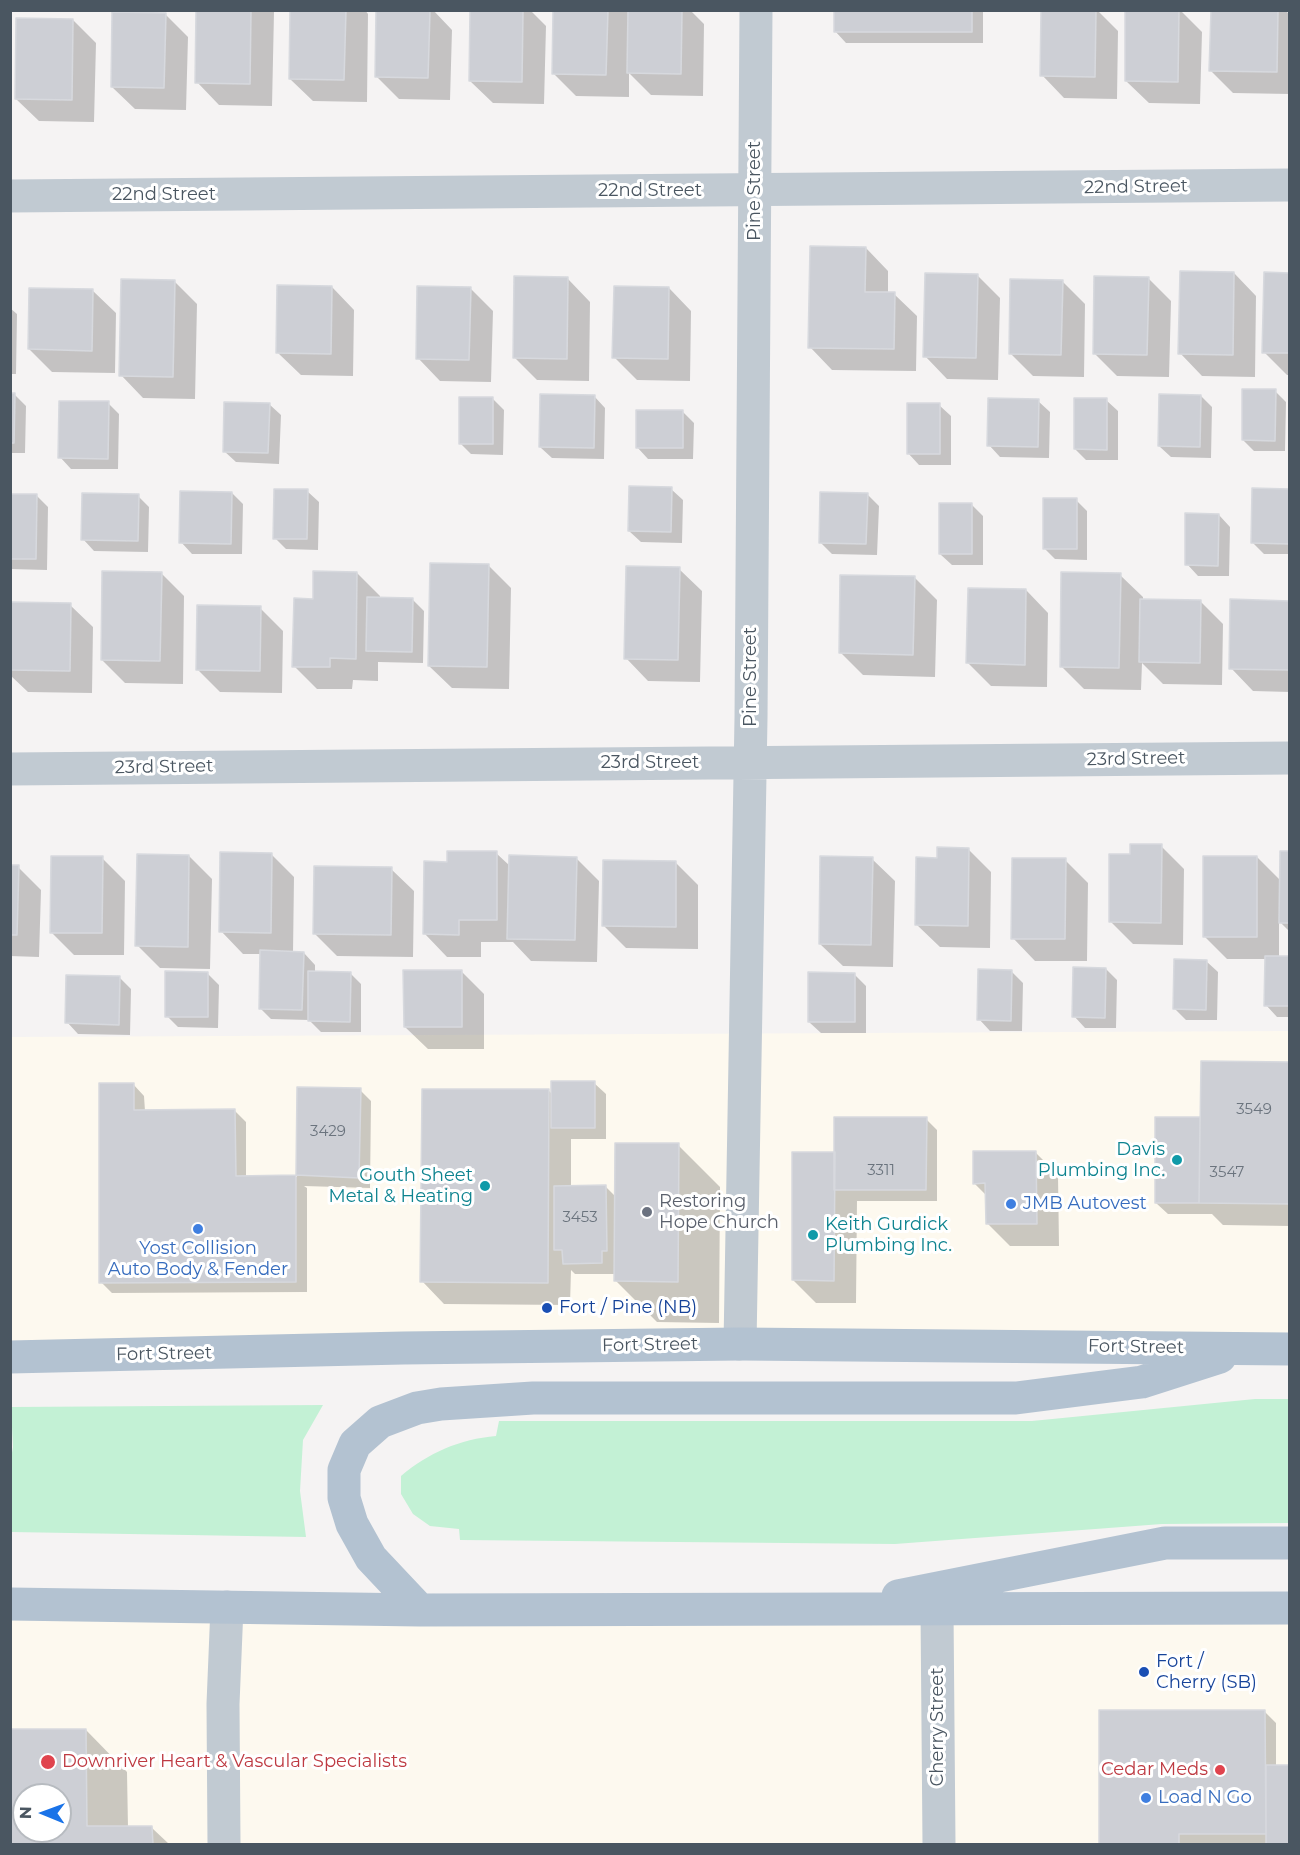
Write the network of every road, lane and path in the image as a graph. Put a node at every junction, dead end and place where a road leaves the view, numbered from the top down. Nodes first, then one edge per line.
1 (756, 10) edge
2 (1290, 185) edge
3 (755, 190) junction
4 (10, 196) edge
5 (1290, 758) edge
6 (750, 763) junction
7 (10, 769) edge
8 (740, 1344) junction
9 (1245, 1349) junction
10 (1290, 1349) edge
11 (10, 1357) edge
12 (1290, 1543) edge
13 (10, 1604) edge
14 (227, 1607) junction
15 (1290, 1608) edge
16 (420, 1610) junction
17 (822, 1610) junction
18 (937, 1610) junction
19 (224, 1845) edge
20 (939, 1845) edge

1 - 3 street, Pine Street
2 - 3 street, 22nd Street
3 - 4 street, 22nd Street
3 - 6 street, Pine Street
5 - 6 street, 23rd Street
6 - 7 street, 23rd Street
6 - 8 street, Pine Street
8 - 9 main road, Fort Street
8 - 11 main road, Fort Street
9 - 10 main road, Fort Street
9 - 16 main road
12 - 17 main road
13 - 14 main road
14 - 16 main road
14 - 19 street
15 - 18 main road
16 - 17 main road
17 - 18 main road
18 - 20 street, Cherry Street

